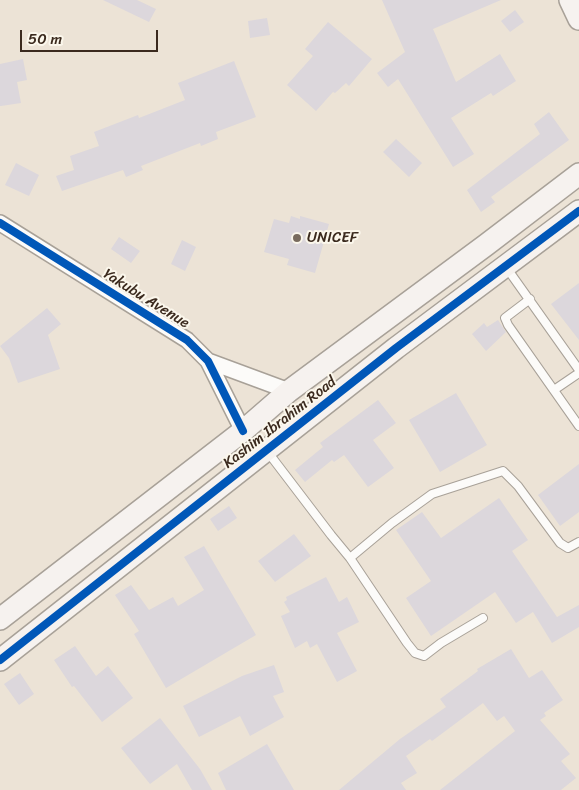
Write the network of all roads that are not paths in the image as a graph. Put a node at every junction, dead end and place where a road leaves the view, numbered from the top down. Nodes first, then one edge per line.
1 (570, 0) edge
2 (579, 19) edge
3 (579, 174) edge
4 (579, 211) edge
5 (0, 223) edge
6 (506, 267) junction
7 (530, 299) junction
8 (208, 361) junction
9 (579, 371) edge
10 (554, 390) junction
11 (289, 391) junction
12 (579, 426) edge
13 (243, 431) junction
14 (267, 451) junction
15 (579, 542) edge
16 (350, 558) junction
17 (483, 618) dead end
18 (0, 619) edge
19 (0, 660) edge

1 - 2 street
3 - 11 street, Kashim Ibrahim Road
4 - 6 street, Kashim Ibrahim Road
5 - 8 street, Yakubu Avenue
6 - 7 lane
6 - 14 street, Kashim Ibrahim Road
7 - 9 lane
7 - 10 lane
8 - 11 street, Yakubu Avenue
8 - 13 street, Yakubu Avenue
9 - 10 lane
10 - 12 lane
11 - 13 street, Kashim Ibrahim Road
13 - 18 street, Kashim Ibrahim Road
14 - 16 lane
14 - 19 street, Kashim Ibrahim Road
15 - 16 lane
16 - 17 lane

